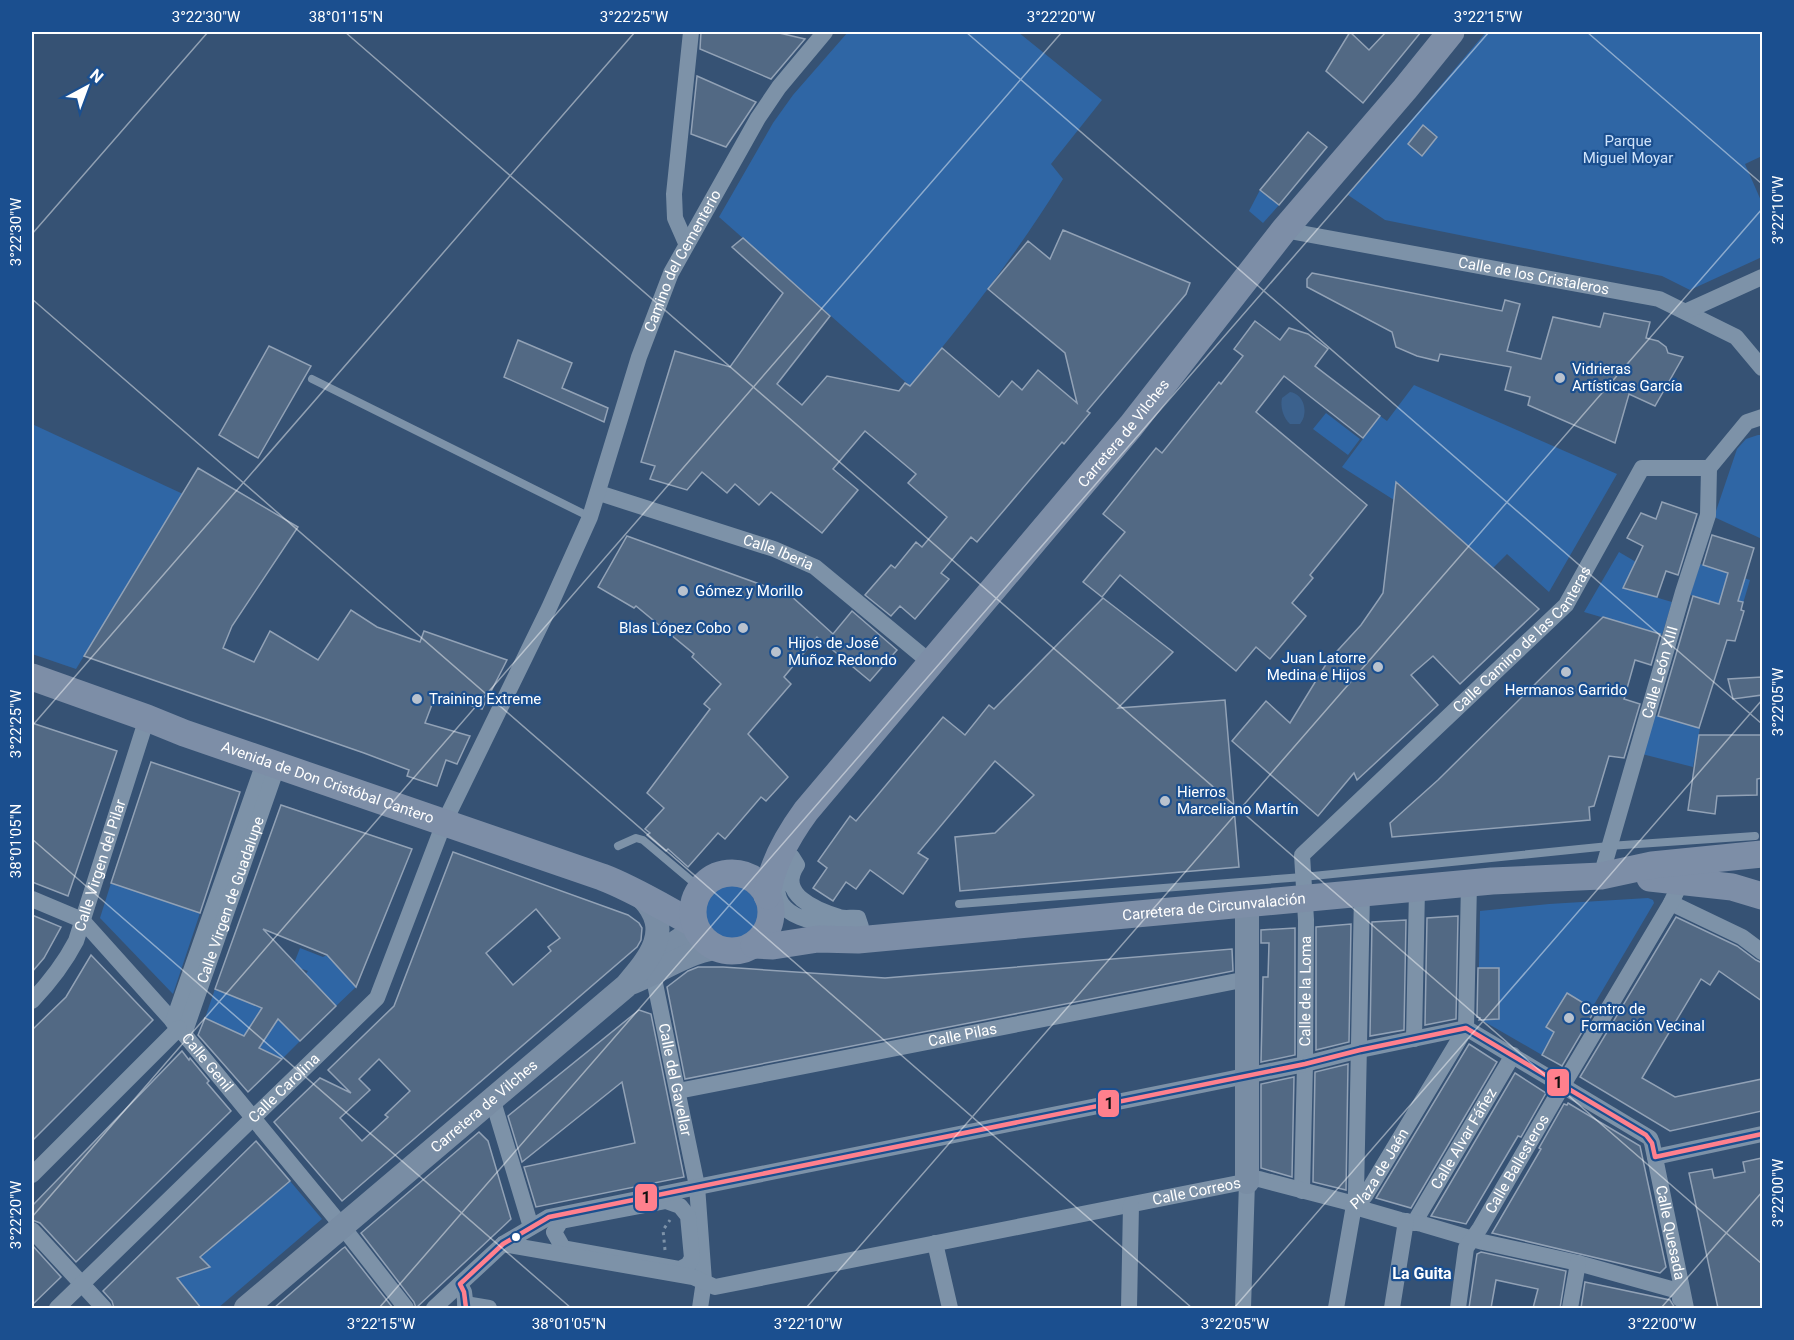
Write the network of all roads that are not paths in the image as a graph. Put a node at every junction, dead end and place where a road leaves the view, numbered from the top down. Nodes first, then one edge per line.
1 (691, 32) edge
2 (825, 32) edge
3 (1451, 32) edge
4 (1284, 230) junction
5 (686, 243) junction
6 (1762, 277) edge
7 (1687, 311) junction
8 (1762, 368) edge
9 (312, 379) dead end
10 (1762, 417) edge
11 (1709, 468) junction
12 (599, 493) junction
13 (590, 517) junction
14 (931, 663) junction
15 (32, 678) edge
16 (147, 718) junction
17 (271, 762) junction
18 (444, 823) junction
19 (791, 831) junction
20 (1759, 845) edge
21 (618, 846) dead end
22 (1609, 846) junction
23 (1762, 863) edge
24 (740, 874) junction
25 (1605, 875) junction
26 (1469, 883) junction
27 (1304, 888) junction
28 (1417, 889) junction
29 (634, 892) junction
30 (699, 892) junction
31 (1677, 892) junction
32 (1362, 894) junction
33 (1762, 896) edge
34 (32, 899) edge
35 (769, 902) junction
36 (958, 904) dead end
37 (1247, 904) junction
38 (858, 918) joint
39 (82, 920) junction
40 (695, 927) junction
41 (818, 939) junction
42 (754, 945) junction
43 (715, 948) junction
44 (1762, 952) edge
45 (650, 968) junction
46 (1247, 979) junction
47 (32, 1001) edge
48 (179, 1028) junction
49 (1466, 1028) junction
50 (1414, 1039) junction
51 (1360, 1050) junction
52 (1513, 1055) junction
53 (1305, 1064) junction
54 (1246, 1077) junction
55 (1563, 1085) junction
56 (678, 1091) junction
57 (492, 1098) junction
58 (253, 1117) junction
59 (1762, 1134) edge
60 (1655, 1157) junction
61 (32, 1175) edge
62 (1247, 1182) junction
63 (697, 1186) junction
64 (1302, 1191) junction
65 (1131, 1205) junction
66 (1353, 1206) junction
67 (688, 1216) joint
68 (549, 1217) junction
69 (1410, 1222) junction
70 (342, 1226) junction
71 (531, 1227) junction
72 (32, 1230) edge
73 (1473, 1239) junction
74 (935, 1243) junction
75 (503, 1244) junction
76 (554, 1253) junction
77 (1578, 1263) junction
78 (704, 1281) junction
79 (82, 1284) junction
80 (460, 1284) junction
81 (1684, 1300) edge
82 (466, 1306) edge
83 (57, 1308) edge
84 (104, 1308) edge
85 (246, 1308) edge
86 (406, 1308) edge
87 (434, 1308) edge
88 (489, 1308) edge
89 (700, 1308) edge
90 (950, 1308) edge
91 (1129, 1308) edge
92 (1243, 1308) edge
93 (1336, 1308) edge
94 (1392, 1308) edge
95 (1458, 1308) edge
96 (1570, 1308) edge
97 (1677, 1308) edge

1 - 5 street
2 - 5 street, Camino del Cementerio
3 - 4 main road, Carretera de Vilches
4 - 7 street, Calle de los Cristaleros
4 - 14 main road, Carretera de Vilches
5 - 12 street, Camino del Cementerio
6 - 7 street
7 - 8 street, Calle de los Cristaleros
9 - 13 lane
10 - 11 street
11 - 22 street, Calle León XIII
11 - 27 street, Calle Camino de las Canteras
12 - 13 street, Camino del Cementerio
12 - 14 street, Calle Iberia
13 - 18 street, Camino del Cementerio
14 - 19 main road, Carretera de Vilches
15 - 16 main road, Avenida de Don Cristóbal Cantero
16 - 17 main road, Avenida de Don Cristóbal Cantero
16 - 39 street, Calle Virgen del Pilar
17 - 18 main road, Avenida de Don Cristóbal Cantero
17 - 48 street, Calle Virgen de Guadalupe
18 - 29 main road, Avenida de Don Cristóbal Cantero
18 - 58 street, Calle Carolina
19 - 24 main road, Carretera de Vilches
19 - 35 main road, Carretera de Vilches
20 - 22 lane
20 - 25 main road, Carretera de Circunvalación
21 - 30 lane
22 - 25 street, Calle León XIII
22 - 27 lane
23 - 31 main road, Carretera de Circunvalación
24 - 30 main road
24 - 35 main road
25 - 26 main road, Carretera de Circunvalación
25 - 31 main road, Carretera de Circunvalación
26 - 28 main road, Carretera de Circunvalación
26 - 49 street
27 - 32 main road, Carretera de Circunvalación
27 - 36 lane
27 - 37 main road, Carretera de Circunvalación
27 - 53 street, Calle de la Loma
28 - 32 main road, Carretera de Circunvalación
28 - 50 street
29 - 30 main road, Avenida de Don Cristóbal Cantero
29 - 40 main road, Avenida de Don Cristóbal Cantero
29 - 45 street
30 - 40 main road
31 - 33 main road, Carretera de Circunvalación
31 - 44 street
31 - 55 street, Calle Ballesteros
32 - 51 street, Plaza de Jaén
34 - 39 street, Calle Genil
35 - 41 main road, Carretera de Circunvalación
35 - 42 main road
37 - 41 main road, Carretera de Circunvalación
37 - 46 street
38 - 38 street
39 - 47 street, Calle Virgen del Pilar
39 - 48 street, Calle Genil
40 - 43 main road
40 - 45 street, Carretera de Vilches
41 - 42 main road, Carretera de Circunvalación
42 - 43 main road
43 - 45 street, Carretera de Vilches
45 - 56 street, Calle del Gavellar
45 - 57 street, Carretera de Vilches
46 - 54 street
46 - 56 street, Calle Pilas
48 - 58 street, Calle Genil
48 - 61 street, Calle Virgen de Guadalupe
49 - 50 street
49 - 52 street, Calle Quesada
49 - 66 street, Plaza de Jaén
50 - 51 street
51 - 53 street
51 - 66 street, Plaza de Jaén
52 - 55 street, Calle Quesada
52 - 69 street, Calle Alvar Fáñez
53 - 54 street
53 - 64 street, Calle de la Loma
54 - 62 street
54 - 63 street
55 - 60 street, Calle Quesada
55 - 73 street, Calle Ballesteros
56 - 63 street, Calle del Gavellar
57 - 70 street, Carretera de Vilches
57 - 71 street
58 - 70 street, Calle Genil
58 - 79 street, Calle Carolina
59 - 60 street
60 - 81 street, Calle Quesada
62 - 64 street, Calle Correos
62 - 65 street, Calle Correos
62 - 92 street
63 - 68 street
63 - 78 street, Calle del Gavellar
64 - 66 street, Calle Correos
65 - 74 street, Calle Correos
65 - 91 street
66 - 69 street, Calle Correos
66 - 93 street
67 - 67 street
68 - 71 street
68 - 76 street
69 - 73 street, Calle Correos
69 - 94 street, Calle Alvar Fáñez
70 - 85 street, Carretera de Vilches
70 - 86 street, Calle Genil
71 - 75 street
72 - 79 street
73 - 77 street, Calle Correos
73 - 95 street, Calle Ballesteros
74 - 78 street, Calle Correos
74 - 90 street
75 - 76 street, Calle Correos
75 - 80 street
76 - 78 street, Calle Correos
77 - 81 street, Calle Correos
77 - 96 street
78 - 89 street, Calle del Gavellar
79 - 83 street, Calle Carolina
79 - 84 street
80 - 82 street
80 - 87 street
81 - 97 street
82 - 88 street

